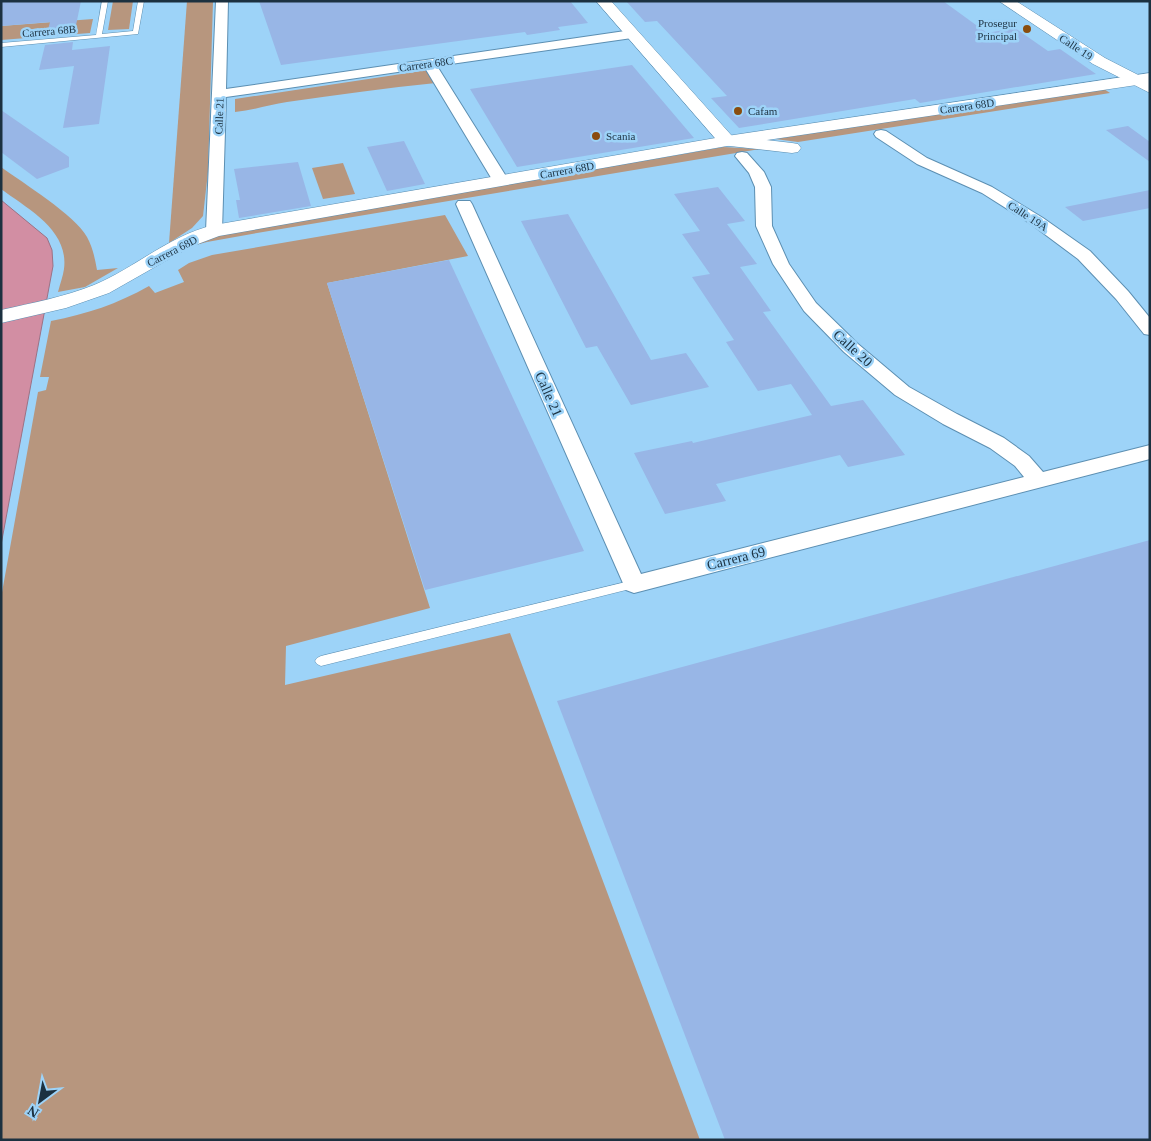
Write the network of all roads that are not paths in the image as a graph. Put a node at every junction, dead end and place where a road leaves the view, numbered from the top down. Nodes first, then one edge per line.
1 (105, 1) edge
2 (140, 1) edge
3 (222, 1) edge
4 (603, 1) edge
5 (1006, 1) edge
6 (632, 34) junction
7 (99, 36) junction
8 (1, 45) edge
9 (429, 64) junction
10 (1146, 88) edge
11 (220, 94) junction
12 (882, 134) junction
13 (727, 141) junction
14 (792, 148) junction
15 (742, 156) junction
16 (501, 181) junction
17 (464, 204) junction
18 (214, 232) junction
19 (58, 308) junction
20 (1, 317) edge
21 (1, 328) edge
22 (1150, 330) edge
23 (1150, 452) edge
24 (1038, 480) junction
25 (634, 584) junction
26 (322, 660) dead end

1 - 7 lane
2 - 7 lane, Carrera 68B
3 - 11 street, Calle 21
4 - 6 main road
5 - 10 main road, Calle 19
6 - 9 street, Carrera 68C
6 - 13 main road
7 - 8 lane, Carrera 68B
9 - 11 street, Carrera 68C
9 - 16 street
10 - 12 main road, Carrera 68D
10 - 13 main road, Carrera 68D
11 - 18 street, Calle 21
12 - 14 main road, Carrera 68D
12 - 22 street, Calle 19A
13 - 14 main road
13 - 16 main road, Carrera 68D
14 - 15 main road, Carrera 68D
15 - 17 main road, Carrera 68D
15 - 24 street, Calle 20
16 - 18 main road, Carrera 68D
17 - 19 main road, Carrera 68D
17 - 25 street, Calle 21
18 - 19 main road, Carrera 68D
19 - 20 main road, Carrera 68D
19 - 21 main road, Carrera 68D
23 - 24 street, Carrera 69
24 - 25 street, Carrera 69
25 - 26 lane, Carrera 69

